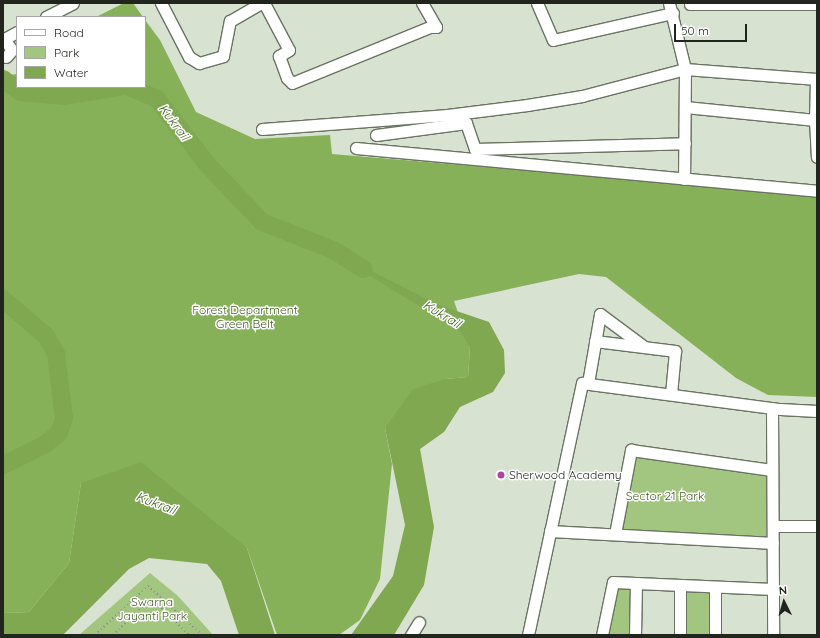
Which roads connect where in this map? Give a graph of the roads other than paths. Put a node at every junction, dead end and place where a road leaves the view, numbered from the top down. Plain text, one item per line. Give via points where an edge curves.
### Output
1 (72, 3) edge
2 (161, 3) edge
3 (261, 3) edge
4 (264, 3) edge
5 (422, 3) edge
6 (537, 3) edge
7 (690, 4) dead end
8 (766, 4) edge
9 (817, 4) edge
10 (672, 8) edge
11 (48, 16) edge
12 (16, 33) edge
13 (6, 57) dead end
14 (685, 69) junction
15 (816, 79) edge
16 (685, 107) junction
17 (815, 120) junction
18 (262, 129) dead end
19 (376, 135) dead end
20 (685, 143) junction
21 (356, 148) dead end
22 (817, 157) edge
23 (684, 179) junction
24 (817, 191) edge
25 (596, 341) junction
26 (643, 346) junction
27 (588, 383) junction
28 (671, 394) junction
29 (772, 408) junction
30 (817, 411) edge
31 (772, 470) junction
32 (773, 526) junction
33 (817, 526) edge
34 (550, 531) junction
35 (615, 534) junction
36 (773, 543) junction
37 (636, 583) junction
38 (680, 585) junction
39 (715, 587) junction
40 (773, 589) junction
41 (419, 622) dead end
42 (410, 635) edge
43 (528, 635) edge
44 (602, 635) edge
45 (635, 635) edge
46 (680, 635) edge
47 (715, 635) edge
48 (774, 635) edge

1 - 11 street
2 - 3 street via 190,57 199,63 223,56 230,21
4 - 5 street via 288,50 279,56 287,78 292,83 430,27 436,27
6 - 10 street via 553,40
7 - 8 street
8 - 9 street
10 - 14 street
12 - 13 street via 4,39 12,50
14 - 15 street
14 - 16 street
14 - 18 street via 582,96 527,105 447,115
15 - 17 street
16 - 17 street
16 - 20 street
17 - 22 street
19 - 20 street via 466,123 475,149
20 - 23 street
21 - 23 street
23 - 24 street
25 - 26 street
25 - 26 street via 600,314
25 - 27 street
26 - 28 street via 675,351
27 - 28 street
27 - 34 street via 582,382
28 - 29 street
29 - 30 street
29 - 31 street
31 - 32 street
31 - 35 street via 631,450
32 - 33 street
32 - 36 street
34 - 35 street
34 - 43 street
35 - 36 street
36 - 40 street
37 - 38 street
37 - 44 street via 613,582
37 - 45 street
38 - 39 street
38 - 46 street
39 - 40 street
39 - 47 street
40 - 48 street
41 - 42 street

